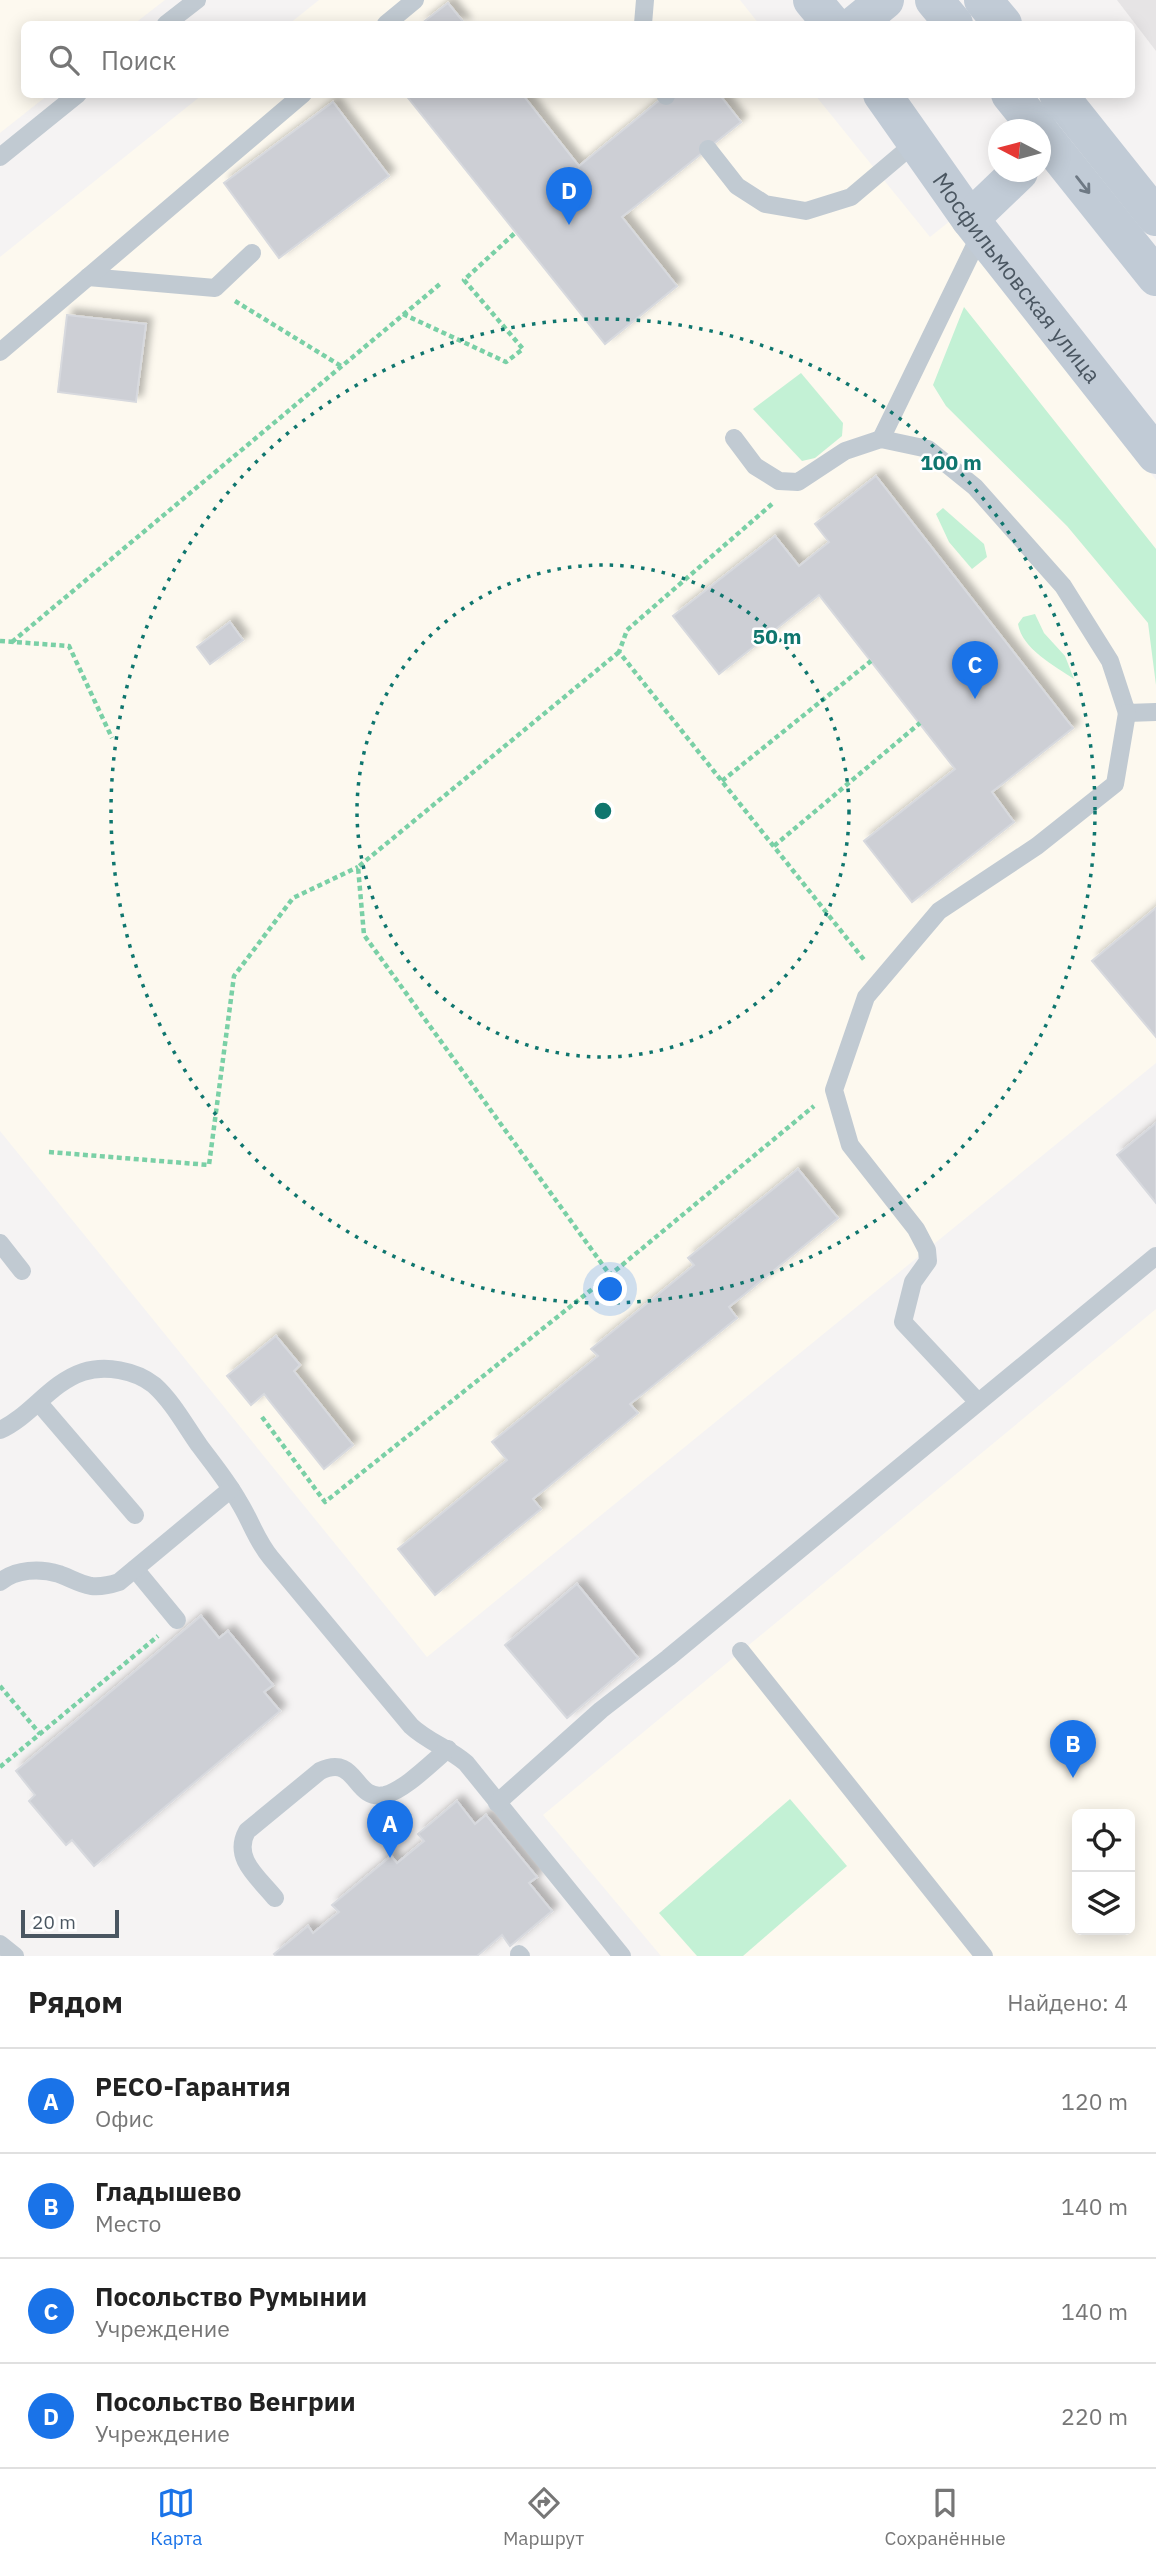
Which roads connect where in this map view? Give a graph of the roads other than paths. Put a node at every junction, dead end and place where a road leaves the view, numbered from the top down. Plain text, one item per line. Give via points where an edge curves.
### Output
1 (197, 0) edge
2 (415, 0) edge
3 (645, 0) edge
4 (812, 0) edge
5 (885, 0) edge
6 (934, 0) edge
7 (983, 0) edge
8 (170, 21) edge
9 (390, 21) edge
10 (643, 21) edge
11 (830, 21) edge
12 (860, 21) edge
13 (952, 21) edge
14 (1000, 21) edge
15 (73, 98) edge
16 (298, 98) edge
17 (885, 98) edge
18 (1013, 98) edge
19 (1061, 98) edge
20 (1028, 119) edge
21 (916, 142) junction
22 (708, 149) dead end
23 (1051, 149) edge
24 (0, 157) edge
25 (1011, 182) edge
26 (1156, 217) edge
27 (976, 226) junction
28 (252, 253) dead end
29 (88, 277) junction
30 (1156, 277) edge
31 (0, 352) edge
32 (734, 438) dead end
33 (880, 439) junction
34 (1156, 455) edge
35 (1156, 712) edge
36 (1127, 713) junction
37 (0, 1243) edge
38 (1156, 1256) edge
39 (22, 1271) dead end
40 (978, 1402) junction
41 (39, 1403) junction
42 (0, 1430) edge
43 (230, 1489) junction
44 (135, 1515) dead end
45 (135, 1569) junction
46 (0, 1583) edge
47 (177, 1620) road end
48 (741, 1651) dead end
49 (448, 1749) junction
50 (497, 1802) junction
51 (275, 1898) dead end
52 (0, 1944) edge
53 (15, 1956) edge
54 (622, 1956) edge
55 (984, 1956) edge

1 - 8 lane
2 - 9 lane
3 - 10 lane
4 - 11 street
5 - 12 street
6 - 13 street
7 - 14 street
15 - 24 lane
16 - 29 lane
17 - 21 street, Мосфильмовская улица
18 - 20 street
19 - 26 street
21 - 22 lane via 851,197 806,211 765,204 737,186
21 - 27 street, Мосфильмовская улица
23 -> 30 street
25 - 27 street
27 - 33 lane
27 - 34 street, Мосфильмовская улица
28 - 29 lane via 215,288
29 - 31 lane
32 - 33 lane via 755,466 779,481 798,482 845,452
33 - 36 lane via 928,449 975,487 1063,586 1110,661
35 - 36 lane
36 - 40 lane via 1115,784 1037,846 939,911 866,997 834,1090 850,1145 916,1229 927,1250 928,1261 912,1282 903,1322
37 - 39 lane
38 - 40 lane
40 - 50 lane via 601,1710
41 - 42 lane
41 - 43 lane via 69,1377 86,1371 109,1368 129,1372 153,1385
41 - 44 lane
43 - 45 lane
43 - 49 lane via 259,1544 411,1726
45 - 46 lane via 119,1582 99,1586 38,1570
45 - 47 lane
48 - 55 lane
49 - 50 lane via 466,1763
49 - 51 lane via 396,1791 382,1796 366,1792 349,1771 331,1766 247,1831 241,1842 245,1861
50 - 54 lane
52 - 53 lane

